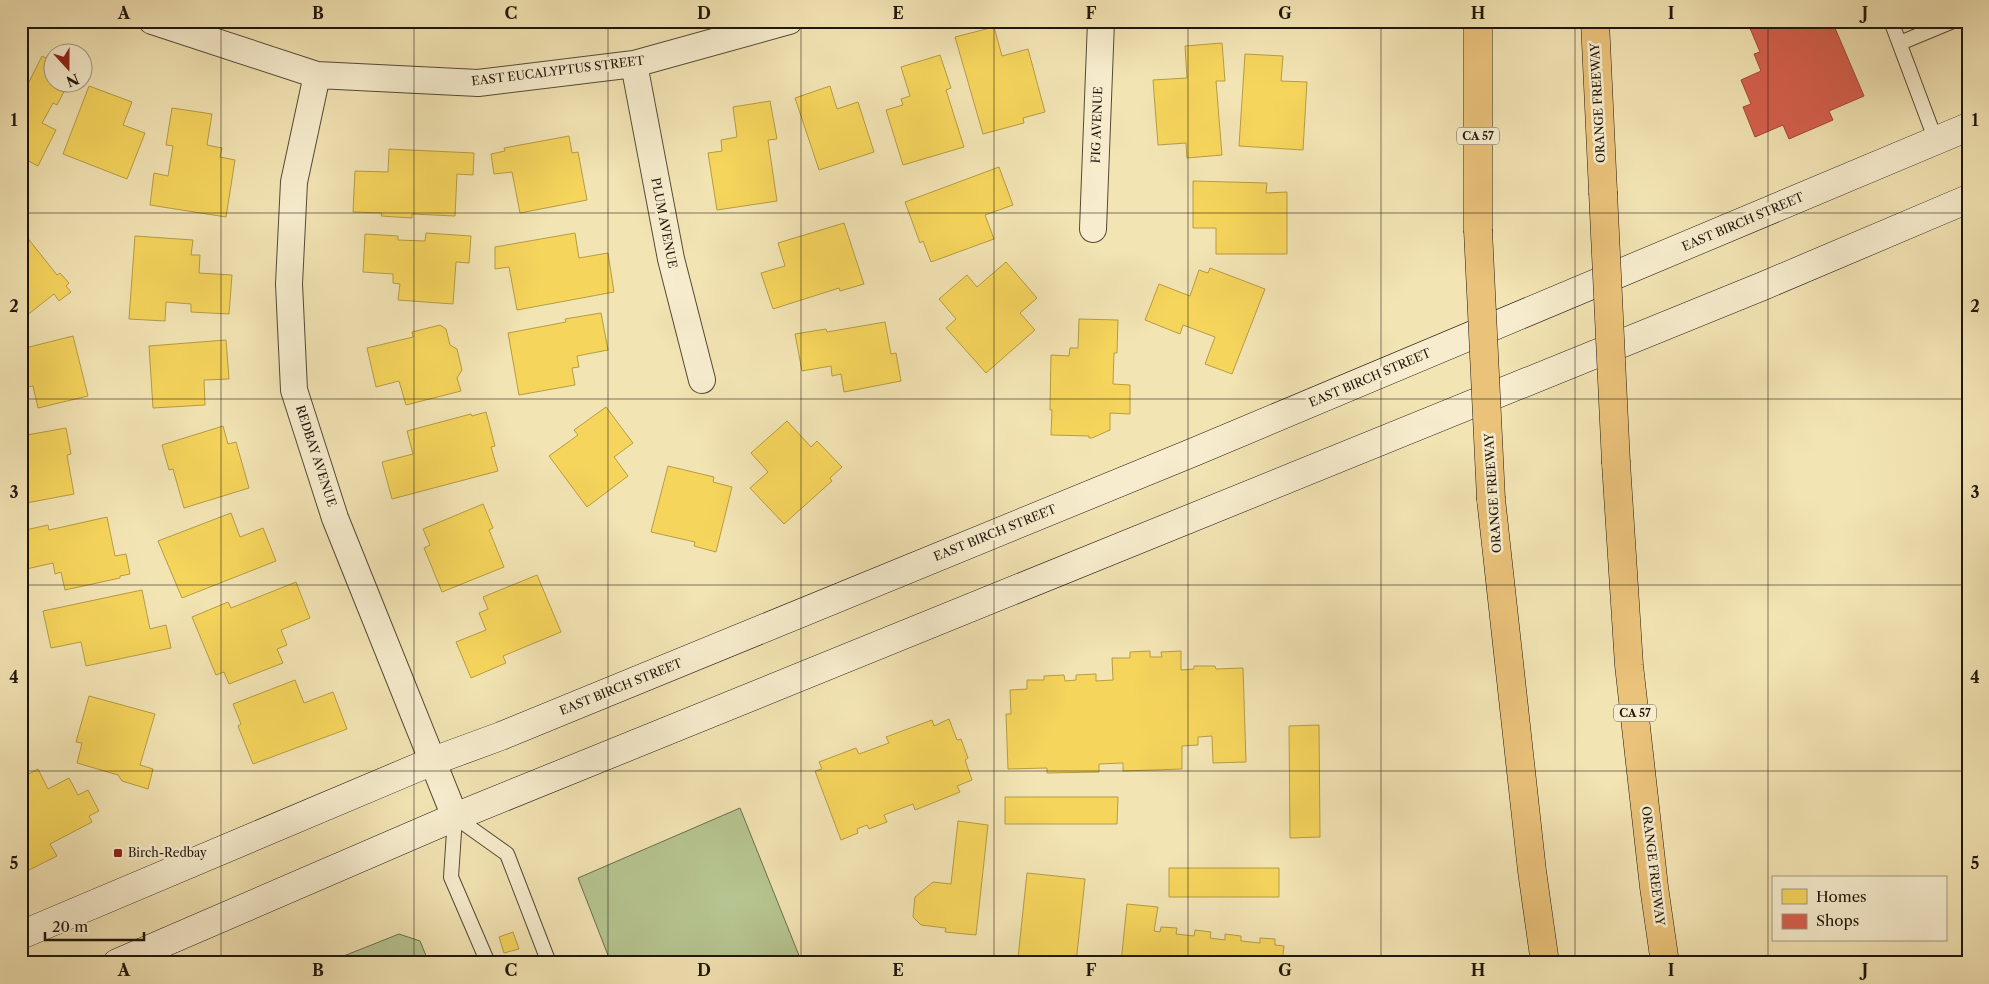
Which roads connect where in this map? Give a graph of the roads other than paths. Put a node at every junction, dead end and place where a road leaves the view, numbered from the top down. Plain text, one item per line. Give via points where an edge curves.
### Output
1 (152, 21) edge
2 (788, 21) edge
3 (1101, 21) edge
4 (1478, 21) edge
5 (1595, 21) edge
6 (1891, 21) edge
7 (1953, 21) edge
8 (1900, 43) junction
9 (634, 64) junction
10 (317, 75) junction
11 (1968, 127) edge
12 (1936, 141) junction
13 (1968, 199) edge
14 (1093, 229) dead end
15 (702, 380) dead end
16 (433, 761) junction
17 (455, 817) junction
18 (21, 934) edge
19 (117, 963) edge
20 (488, 963) edge
21 (550, 963) edge
22 (1545, 963) edge
23 (1666, 963) edge

1 - 10 street, EAST EUCALYPTUS STREET
2 - 9 street, EAST EUCALYPTUS STREET
3 - 14 street, FIG AVENUE
4 - 22 highway, ORANGE FREEWAY / CA 57, bridge via 1478,230 1491,499
5 - 23 highway, ORANGE FREEWAY / CA 57, bridge via 1616,463 1630,664 1654,887
6 - 8 lane
7 - 8 lane
8 - 12 lane
9 - 10 street, EAST EUCALYPTUS STREET via 478,83
9 - 15 street, PLUM AVENUE via 671,259
10 - 16 street, REDBAY AVENUE via 294,182 290,284 294,390 336,518
11 - 12 street, EAST BIRCH STREET
12 - 16 street, EAST BIRCH STREET via 1194,452
13 - 17 street
16 - 17 street, REDBAY AVENUE
16 - 18 street, EAST BIRCH STREET
17 - 19 street
17 - 20 lane via 451,877
17 - 21 lane via 507,854

